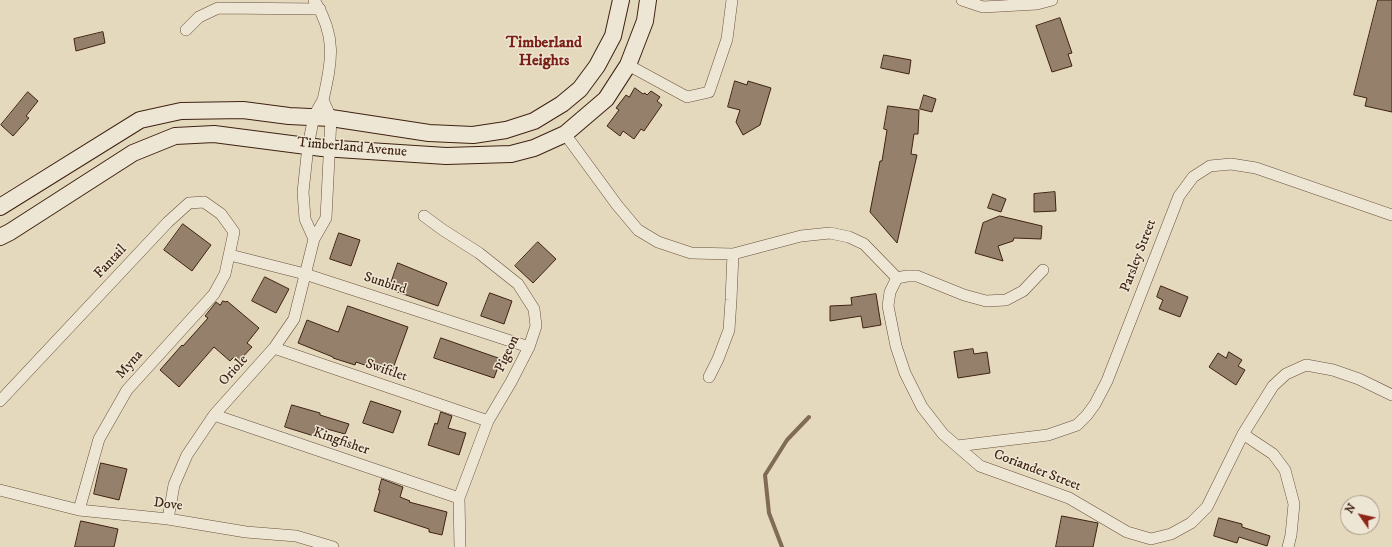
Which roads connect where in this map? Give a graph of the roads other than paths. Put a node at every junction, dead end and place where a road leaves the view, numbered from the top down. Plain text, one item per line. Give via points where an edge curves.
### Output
1 (621, 0) edge
2 (648, 0) edge
3 (732, 0) edge
4 (962, 0) edge
5 (1052, 0) edge
6 (317, 4) edge
7 (186, 30) dead end
8 (628, 65) junction
9 (323, 100) junction
10 (314, 116) junction
11 (331, 118) junction
12 (565, 134) junction
13 (308, 146) junction
14 (328, 148) junction
15 (0, 207) edge
16 (1392, 215) edge
17 (424, 216) dead end
18 (0, 237) edge
19 (314, 240) junction
20 (732, 254) junction
21 (230, 255) junction
22 (1044, 270) dead end
23 (306, 274) junction
24 (897, 278) junction
25 (529, 347) junction
26 (274, 348) junction
27 (709, 377) dead end
28 (1392, 394) edge
29 (0, 401) edge
30 (214, 415) junction
31 (488, 421) junction
32 (1243, 434) junction
33 (957, 446) junction
34 (0, 490) edge
35 (460, 498) junction
36 (79, 510) junction
37 (168, 519) junction
38 (333, 547) edge
39 (460, 547) edge
40 (1288, 547) edge

1 - 11 street, Timberland Avenue via 613,36 597,66 580,89 562,104 534,121 506,130 473,135 429,133
2 - 8 street, Timberland Avenue via 645,21
3 - 8 street via 727,39 709,92 687,97
4 - 5 street via 983,7 1037,4
6 - 7 street via 218,8 199,17
6 - 9 street via 331,44 330,69
8 - 12 street, Timberland Avenue via 606,99
9 - 10 street
9 - 11 street
10 - 11 street, Timberland Avenue
10 - 13 street
10 - 15 street, Timberland Avenue via 289,116 243,110 181,111 140,120
11 - 14 street, Oriole
12 - 14 street, Timberland Avenue via 534,148 505,155 446,156
12 - 20 street via 638,230 658,242 691,253
13 - 14 street, Timberland Avenue
13 - 18 street, Timberland Avenue via 214,134 175,136 133,153
13 - 19 street via 303,192 305,219
14 - 19 street, Oriole via 326,218
16 - 33 street, Parsley Street via 1256,168 1231,164 1210,166 1193,177 1179,196 1107,381 1087,416 1077,424 1048,435
17 - 25 street, Pigeon via 479,253 518,284 534,309 536,326
19 - 23 street, Oriole
20 - 24 street via 801,236 830,233 864,244
20 - 27 street via 729,330
21 - 23 street, Sunbird
21 - 29 street, Fantail via 234,232 221,214 204,202 189,203 168,222
21 - 36 street, Myna via 225,274 214,294 127,390 99,439
22 - 24 street via 1022,291 1006,300 986,300 964,295 917,276
23 - 25 street, Sunbird
23 - 26 street, Oriole via 294,319
24 - 33 street, Coriander Street via 890,292 888,306 896,346 905,373 922,407 943,434
25 - 31 street, Pigeon
26 - 30 street, Oriole
26 - 31 street, Swiftlet
28 - 32 street, Coriander Street via 1333,370 1306,365 1286,374 1273,386
30 - 35 street, Kingfisher
30 - 37 street, Oriole via 187,455 174,485
31 - 35 street, Pigeon
32 - 33 street, Coriander Street via 1207,506 1191,523 1170,534 1151,538 1127,532 1069,498 980,466
32 - 40 street via 1273,454 1285,470 1294,504
34 - 36 street, Dove
35 - 39 street, Pigeon
36 - 37 street, Dove
37 - 38 street, Dove via 246,532 296,536

